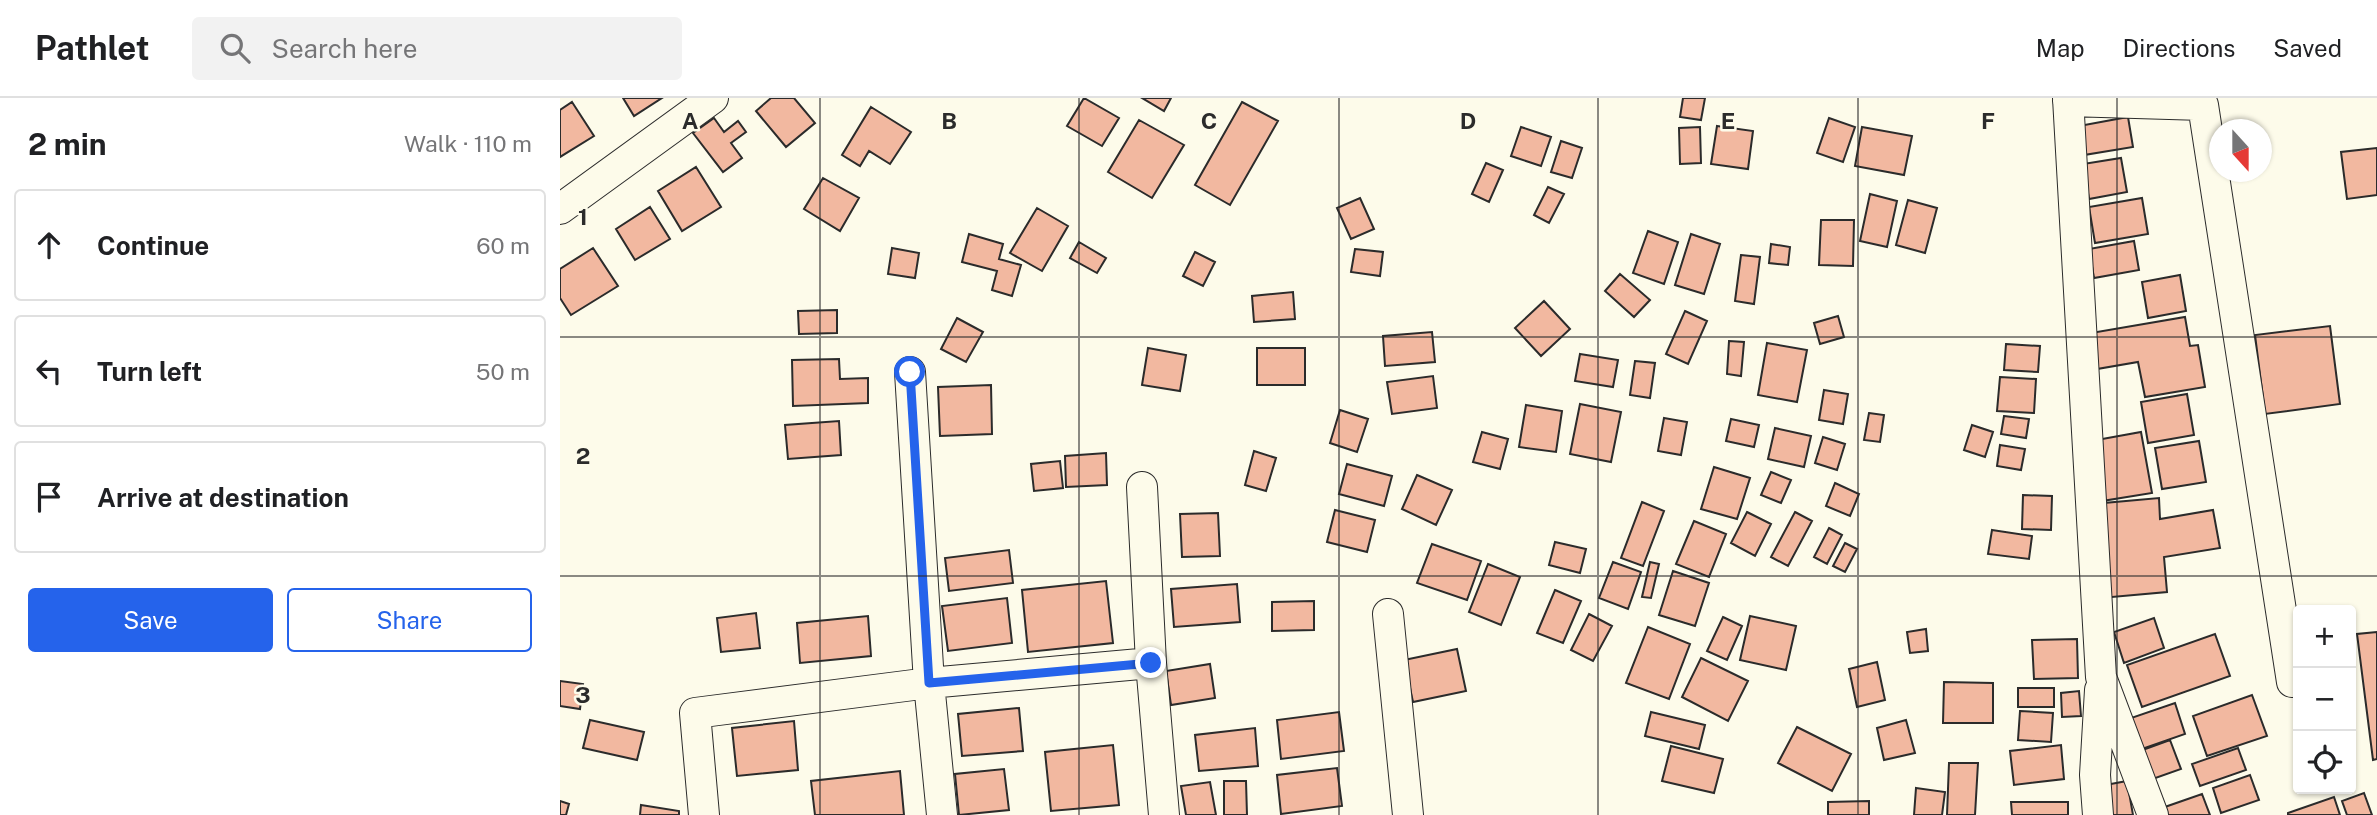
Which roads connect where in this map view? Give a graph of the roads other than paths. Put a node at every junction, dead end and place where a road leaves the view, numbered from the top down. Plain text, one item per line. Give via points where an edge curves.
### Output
1 (713, 98) edge
2 (2068, 99) edge
3 (560, 209) edge
4 (910, 372) dead end
5 (1142, 487) dead end
6 (1388, 614) dead end
7 (1151, 663) junction
8 (2101, 677) junction
9 (2292, 682) dead end
10 (929, 683) junction
11 (704, 815) edge
12 (942, 815) edge
13 (1164, 815) edge
14 (1408, 815) edge
15 (2098, 815) edge
16 (2153, 815) edge

1 - 3 street
2 - 8 street
2 - 9 street via 2203,105
4 - 10 street
5 - 7 street
6 - 14 street
7 - 10 street
7 - 13 street
8 - 15 street via 2095,775
8 - 16 street
10 - 11 street via 695,713
10 - 12 street

